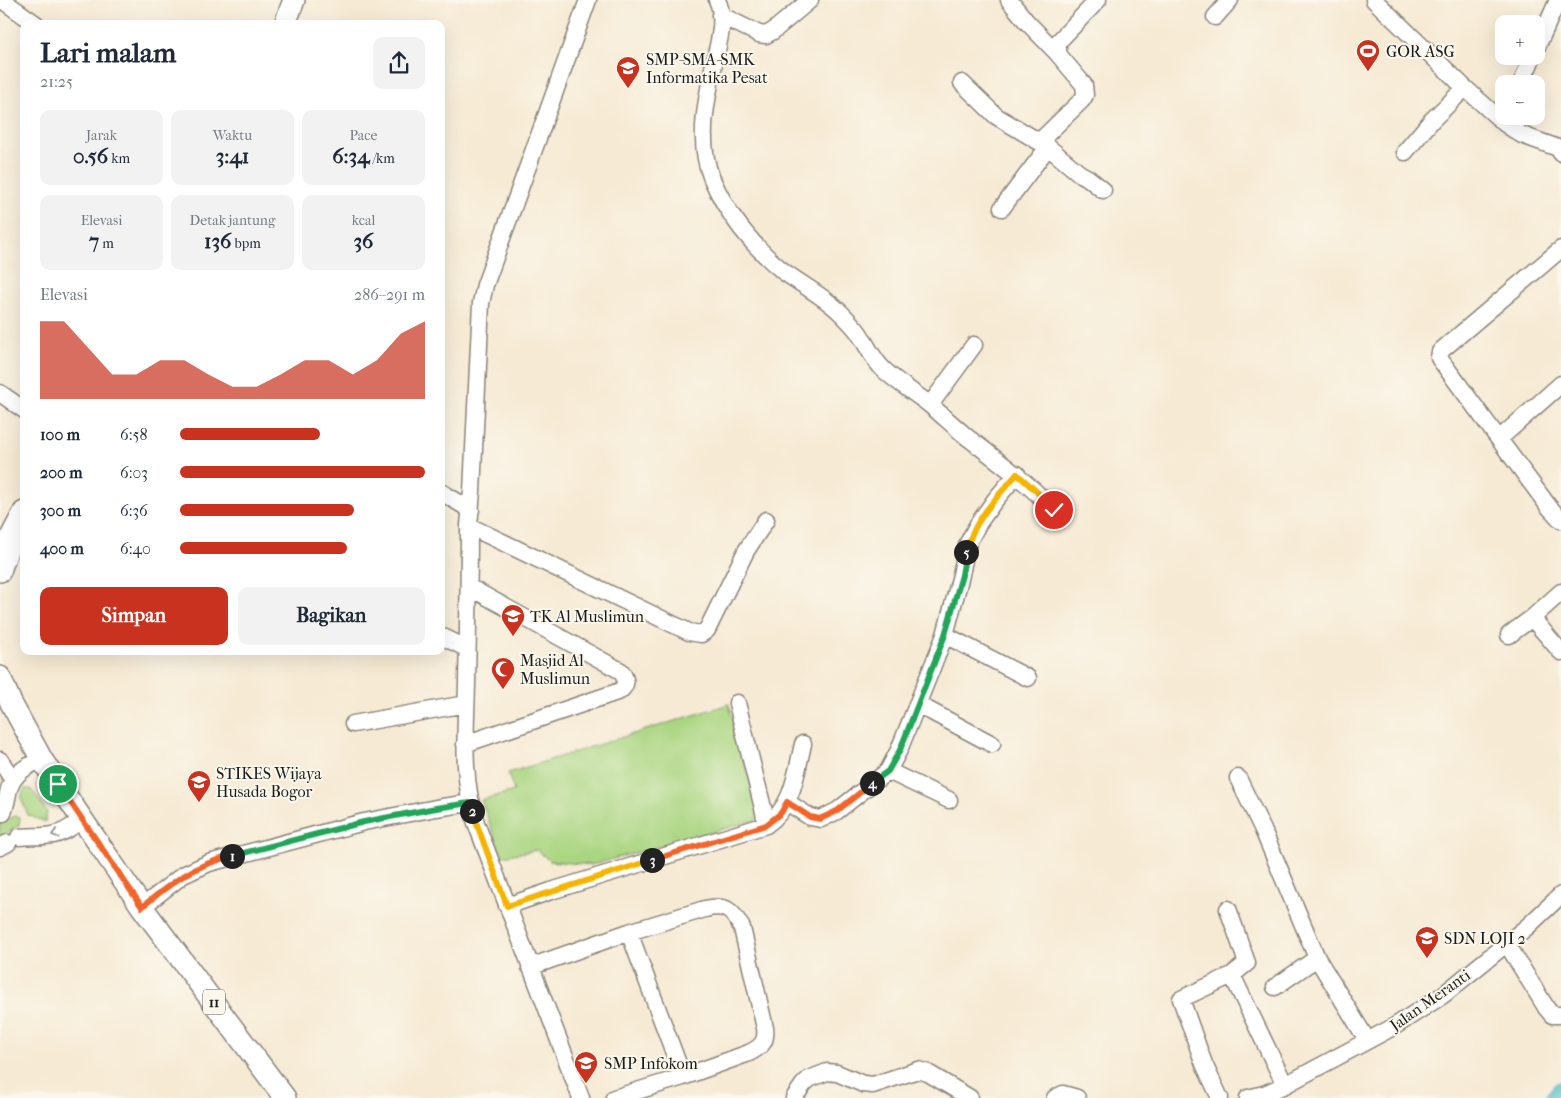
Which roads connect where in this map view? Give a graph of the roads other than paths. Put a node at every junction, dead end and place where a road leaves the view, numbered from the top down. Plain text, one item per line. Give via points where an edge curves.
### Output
1 (2, 0) edge
2 (294, 0) edge
3 (588, 0) edge
4 (810, 0) edge
5 (1009, 0) edge
6 (1098, 0) edge
7 (1230, 0) edge
8 (1374, 0) edge
9 (1558, 0) edge
10 (718, 8) edge
11 (1216, 17) dead end
12 (30, 20) edge
13 (287, 20) edge
14 (1545, 29) edge
15 (1058, 54) junction
16 (962, 83) dead end
17 (1465, 88) junction
18 (1495, 111) edge
19 (1511, 125) edge
20 (1044, 144) junction
21 (1560, 149) edge
22 (1405, 152) dead end
23 (1103, 190) dead end
24 (1002, 208) dead end
25 (1561, 249) edge
26 (974, 345) dead end
27 (1561, 384) edge
28 (0, 393) edge
29 (930, 405) junction
30 (20, 407) edge
31 (1499, 440) junction
32 (1017, 474) junction
33 (445, 496) edge
34 (1555, 502) edge
35 (1054, 510) dead end
36 (470, 518) junction
37 (20, 520) edge
38 (766, 520) dead end
39 (1561, 520) edge
40 (0, 571) edge
41 (468, 587) junction
42 (1561, 592) edge
43 (1532, 618) junction
44 (945, 635) junction
45 (1509, 635) dead end
46 (445, 638) edge
47 (466, 648) junction
48 (1561, 652) edge
49 (1028, 678) dead end
50 (2, 686) edge
51 (737, 703) dead end
52 (466, 704) junction
53 (917, 704) junction
54 (353, 724) dead end
55 (465, 744) junction
56 (803, 744) dead end
57 (992, 744) dead end
58 (0, 760) edge
59 (42, 760) junction
60 (888, 771) junction
61 (1238, 778) dead end
62 (13, 780) junction
63 (949, 800) dead end
64 (787, 802) junction
65 (470, 803) junction
66 (4, 814) dead end
67 (82, 819) junction
68 (766, 825) junction
69 (9, 842) edge
70 (1561, 894) edge
71 (507, 906) junction
72 (142, 907) junction
73 (1228, 910) dead end
74 (629, 932) junction
75 (1507, 944) junction
76 (1317, 958) junction
77 (530, 967) junction
78 (1232, 975) junction
79 (1275, 987) dead end
80 (1561, 1015) edge
81 (1367, 1040) junction
82 (683, 1077) junction
83 (1285, 1085) junction
84 (285, 1098) edge
85 (581, 1098) edge
86 (614, 1098) edge
87 (794, 1098) edge
88 (970, 1098) edge
89 (1055, 1098) edge
90 (1077, 1098) edge
91 (1220, 1098) edge
92 (1248, 1098) edge

1 - 12 street
2 - 13 main road
3 - 36 street via 481,303
4 - 10 street via 766,35 759,34
5 - 15 street
6 - 15 street via 1058,42
7 - 11 street
8 - 17 street
9 - 14 street
10 - 29 street via 721,33 703,126 708,168 718,193 756,247 841,312 884,370
15 - 20 street via 1084,85 1085,95
16 - 20 street via 996,116
17 - 18 street
17 - 22 street
19 - 21 street via 1522,135
20 - 23 street
20 - 24 street
25 - 31 street via 1440,352 1439,358
26 - 29 street
27 - 31 street
28 - 30 street
29 - 32 street
31 - 34 street
32 - 35 street
32 - 44 street via 994,500 967,545
33 - 36 street
34 - 39 street
36 - 38 street via 689,632 701,634 707,630 746,551
36 - 41 street
37 - 40 main road
41 - 47 street
41 - 55 street via 621,671 626,683 620,691
42 - 43 street
43 - 45 street
43 - 48 street
44 - 49 street
44 - 53 street
46 - 47 street
47 - 52 street
50 - 59 main road, 11
51 - 68 street
52 - 54 street
52 - 55 street
53 - 57 street
53 - 60 street via 900,750
55 - 65 street
56 - 64 street
58 - 62 street
59 - 62 street via 30,764
59 - 67 main road, 11
60 - 63 street
60 - 64 street via 837,811 820,819 810,817
61 - 76 street
62 - 66 street
64 - 68 street via 781,813
65 - 71 street
65 - 72 street via 364,822 209,863 183,875
67 -> 69 street via 60,834
67 - 72 main road, 11
68 - 71 street
70 - 75 street, Jalan Meranti
71 - 77 street
72 - 84 main road, 11
73 - 78 street via 1247,963
74 - 77 street
74 - 82 street
74 - 82 street via 716,906 730,912 742,928 765,1028 764,1044 750,1054
75 - 80 street via 1547,1009 1552,1015
75 - 81 street, Jalan Meranti via 1443,995
76 - 79 street
76 - 81 street
77 - 85 street
78 - 83 street
78 - 91 street via 1181,999
81 - 83 street, Jalan Meranti
82 - 86 street
83 - 92 street, Jalan Meranti
87 - 88 street via 810,1079 827,1072 873,1085 918,1070
89 - 90 street via 1063,1094

